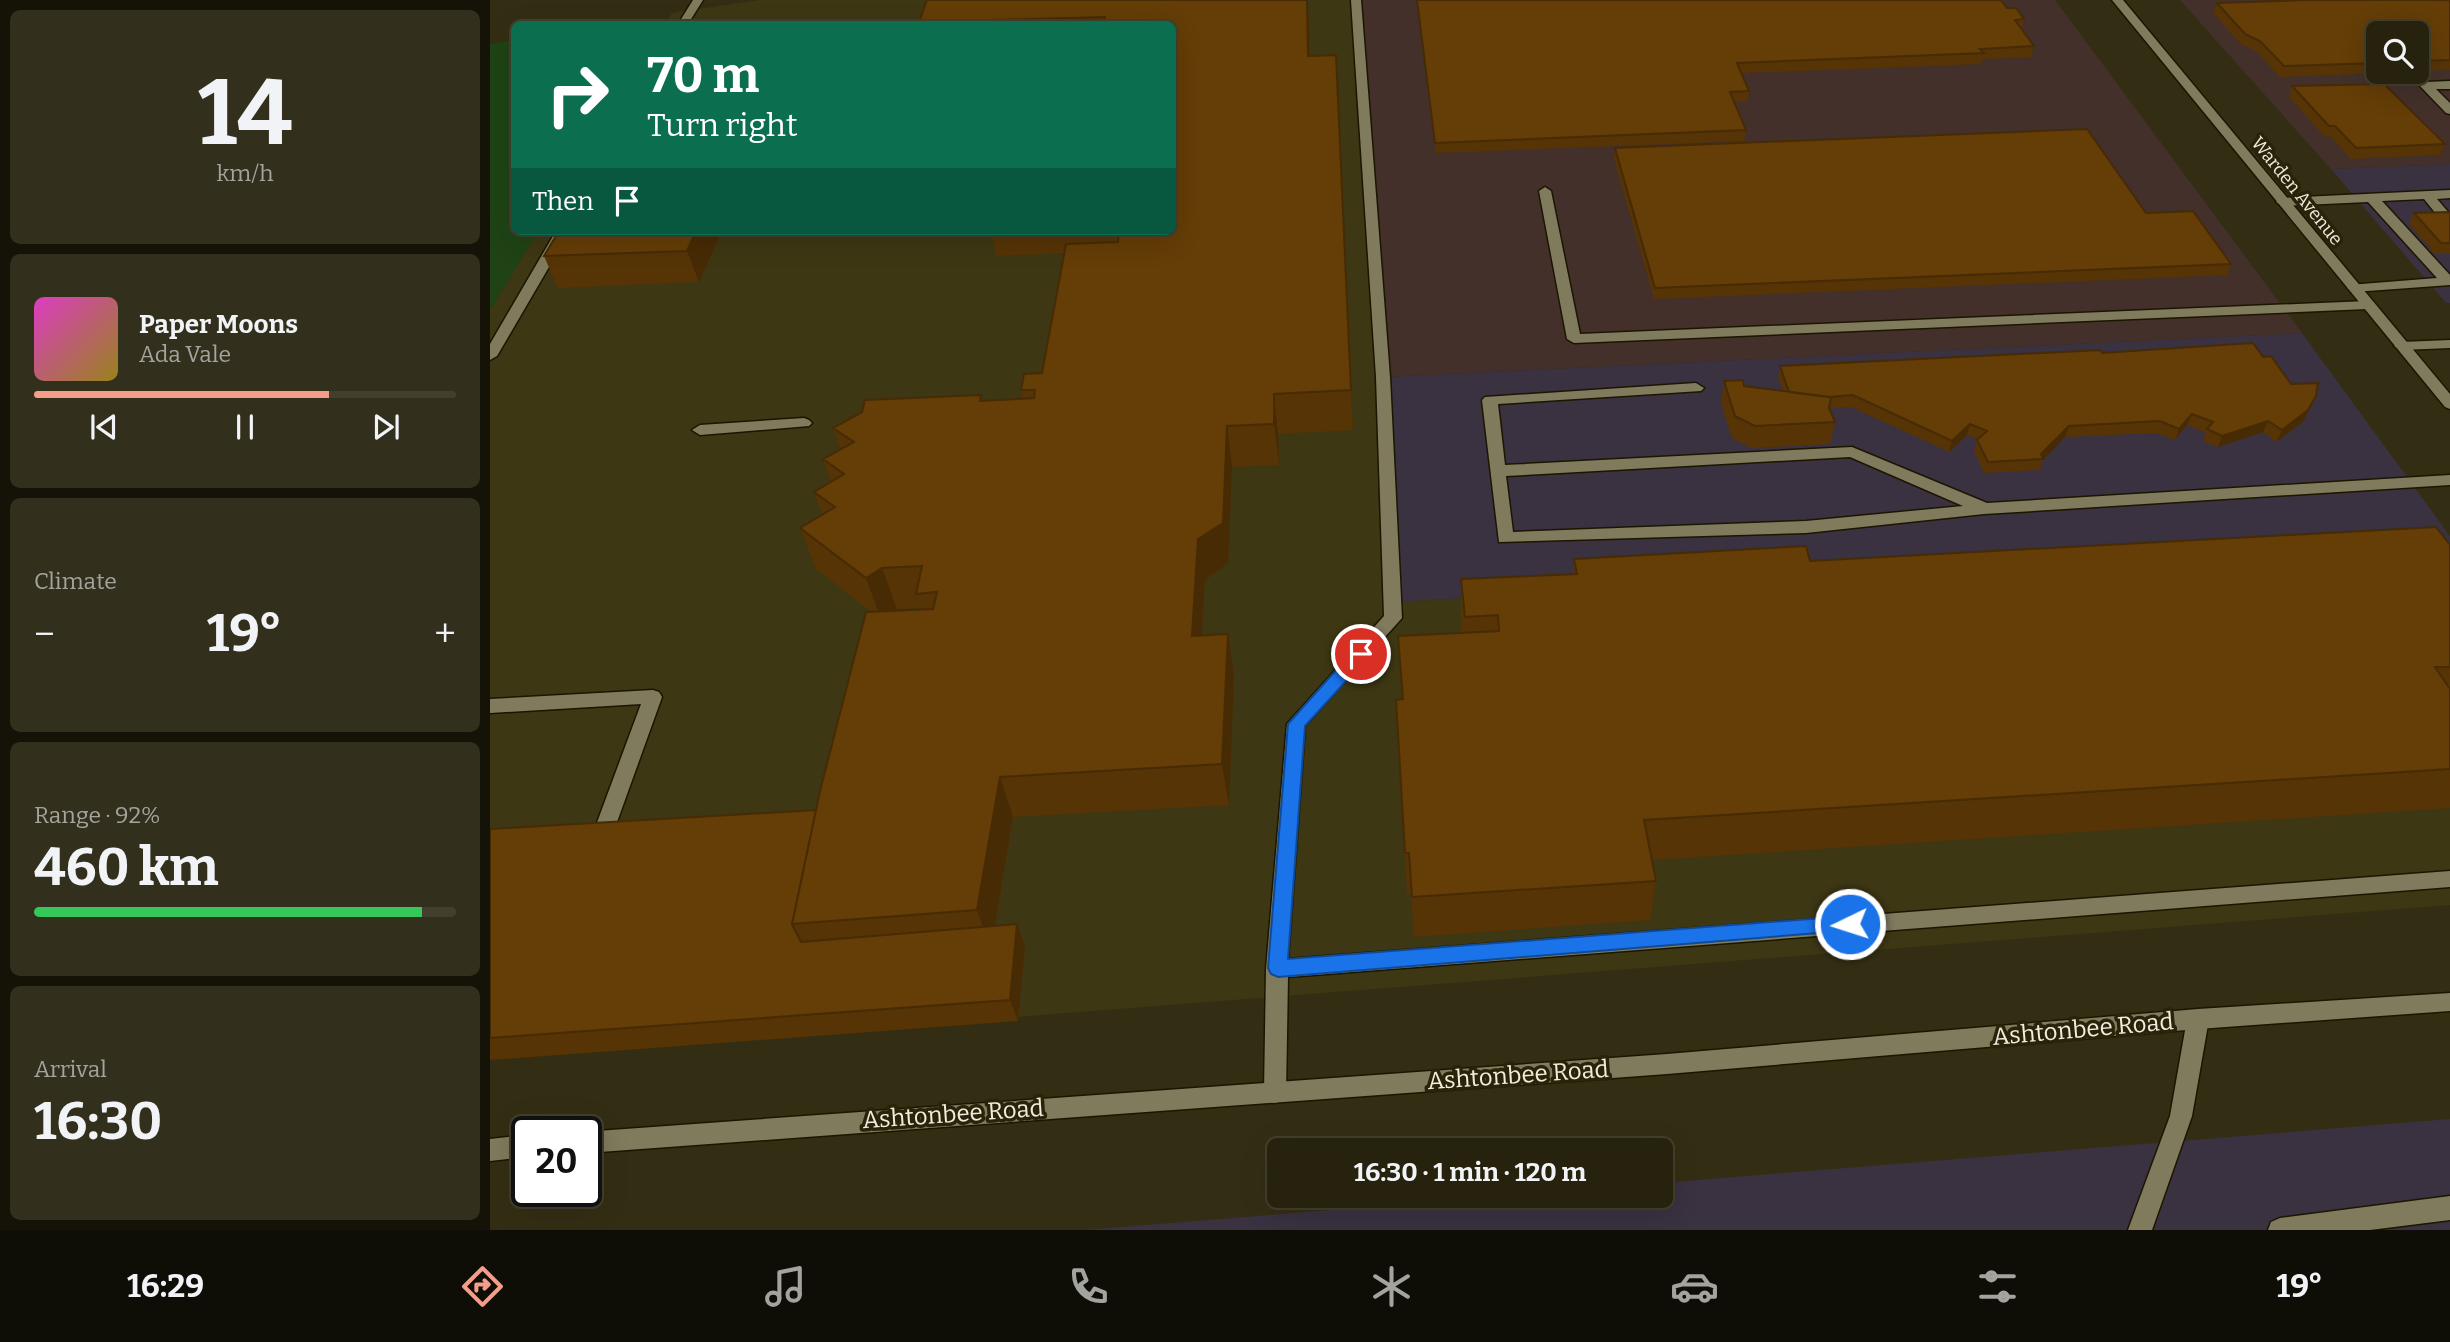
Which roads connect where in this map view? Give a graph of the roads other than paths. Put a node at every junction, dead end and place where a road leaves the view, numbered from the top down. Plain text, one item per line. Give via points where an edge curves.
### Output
1 (698, 0) edge
2 (1356, 0) edge
3 (2117, 0) edge
4 (685, 21) edge
5 (2450, 85) edge
6 (2450, 110) edge
7 (1545, 191) dead end
8 (2450, 194) edge
9 (2427, 195) junction
10 (2372, 198) junction
11 (2283, 202) junction
12 (2450, 222) edge
13 (561, 235) edge
14 (2449, 281) edge
15 (2354, 288) junction
16 (2367, 304) junction
17 (2450, 344) edge
18 (2401, 346) junction
19 (490, 356) edge
20 (1696, 388) dead end
21 (2450, 404) edge
22 (804, 423) dead end
23 (700, 430) dead end
24 (1498, 471) junction
25 (2450, 480) edge
26 (1984, 509) junction
27 (490, 706) edge
28 (602, 836) edge
29 (2450, 879) edge
30 (1278, 968) junction
31 (2450, 1002) edge
32 (2199, 1019) junction
33 (1276, 1093) junction
34 (602, 1141) edge
35 (511, 1148) edge
36 (490, 1150) edge
37 (2450, 1208) edge
38 (2140, 1230) edge
39 (2280, 1230) edge

1 - 4 street
2 - 30 street via 1383,376 1393,618 1296,724
3 - 11 street, Warden Avenue
5 - 6 street via 2426,86
7 - 16 street via 1574,339
8 - 9 street
9 - 10 street
9 - 12 street
10 - 11 street
10 - 14 street
11 - 15 street, Warden Avenue
13 - 19 street
14 - 15 street
15 - 16 street, Warden Avenue
16 - 18 street, Warden Avenue
17 - 18 street
18 - 21 street, Warden Avenue
20 - 24 street via 1490,400
22 - 23 street
24 - 26 street via 1852,452
24 - 26 street via 1505,538 1806,527
25 - 26 street
27 - 28 street via 653,697
29 - 30 street
30 - 33 street
31 - 32 street, Ashtonbee Road
32 - 33 street, Ashtonbee Road
32 - 38 street via 2182,1116
33 - 34 street, Ashtonbee Road
35 - 36 street
37 - 39 street

